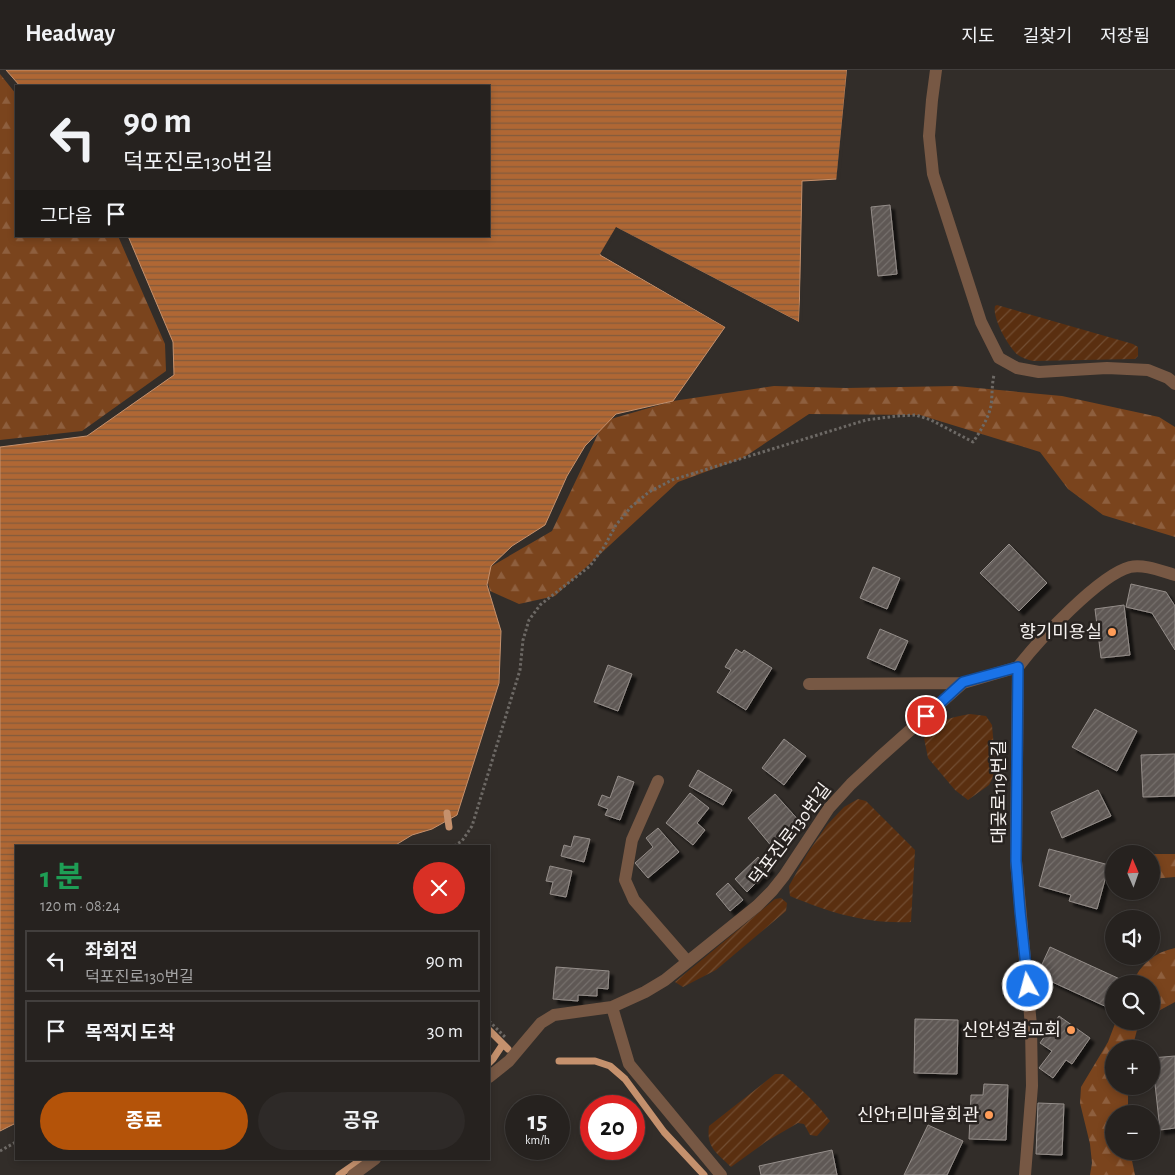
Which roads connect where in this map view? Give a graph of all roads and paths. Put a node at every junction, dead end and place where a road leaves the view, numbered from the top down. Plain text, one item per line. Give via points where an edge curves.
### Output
1 (936, 70) edge
2 (999, 358) junction
3 (1175, 384) edge
4 (1175, 575) edge
5 (1018, 667) junction
6 (963, 682) junction
7 (810, 684) dead end
8 (658, 781) dead end
9 (462, 841) junction
10 (456, 845) edge
11 (460, 845) edge
12 (687, 961) junction
13 (612, 1007) junction
14 (490, 1022) edge
15 (518, 1050) junction
16 (490, 1076) edge
17 (15, 1143) edge
18 (0, 1151) edge
19 (375, 1160) edge
20 (353, 1175) edge
21 (721, 1175) edge
22 (1025, 1175) edge

1 - 2 lane via 929,136 933,174 980,322
2 - 3 lane via 1017,368 1039,372 1107,368 1148,370
2 - 9 path via 991,386 990,409 973,442 916,415 866,420 672,480 649,492 631,507 590,566 540,605 529,620 522,640 520,670 472,826
4 - 5 lane via 1141,566 1129,567 1112,576 1084,598
5 - 6 lane, 덕포진로130번길
5 - 22 lane, 대곶로119번길 via 1016,861 1031,1026 1032,1086
6 - 7 lane
6 - 12 lane, 덕포진로130번길 via 829,808 772,891
8 - 12 lane via 632,840 625,880 634,900
9 - 10 path
9 - 11 path
12 - 13 lane, 덕포진로130번길 via 665,980
13 - 15 lane, 덕포진로130번길 via 554,1015 541,1023
13 - 21 lane via 629,1064
14 - 15 path
15 - 16 lane, 덕포진로130번길
17 - 18 path
19 - 20 lane

